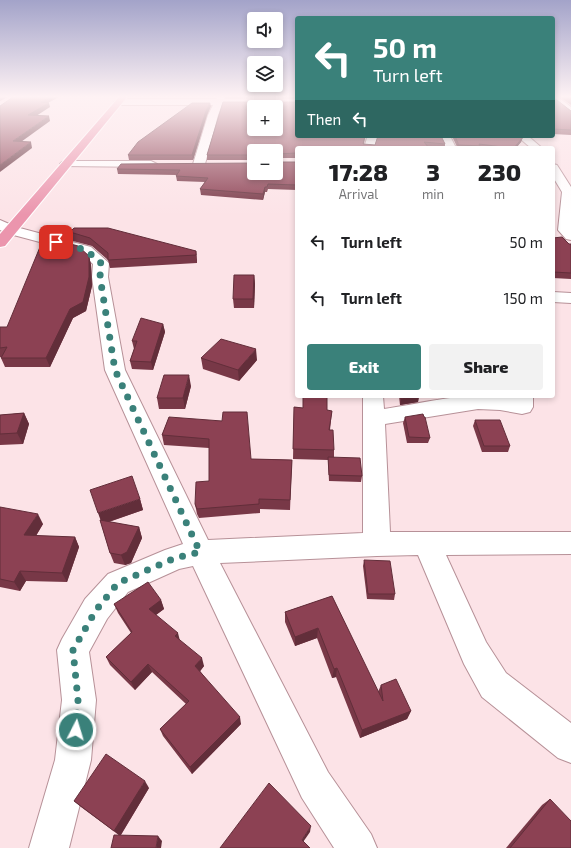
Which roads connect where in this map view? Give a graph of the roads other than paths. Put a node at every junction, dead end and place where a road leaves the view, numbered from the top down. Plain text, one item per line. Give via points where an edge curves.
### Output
1 (89, 137) edge
2 (205, 137) edge
3 (524, 138) edge
4 (534, 146) edge
5 (66, 164) junction
6 (160, 164) edge
7 (214, 164) edge
8 (555, 170) edge
9 (4, 232) edge
10 (571, 236) edge
11 (555, 298) edge
12 (571, 298) edge
13 (523, 398) edge
14 (374, 407) edge
15 (571, 543) edge
16 (377, 544) junction
17 (427, 544) junction
18 (200, 552) junction
19 (571, 744) edge
20 (49, 848) edge
21 (357, 848) edge

1 - 5 main road
2 - 7 street via 195,164
3 - 4 street
5 - 6 street
5 - 9 main road
8 - 10 street via 568,192 565,230
9 - 18 street via 86,250 101,263 100,277 115,370
11 - 12 street
13 - 14 street via 522,407 492,401
14 - 16 street
15 - 17 street
16 - 17 street
16 - 18 street
17 - 19 street via 474,653 494,685
18 - 20 street via 175,558 118,583 96,610 73,650 78,700 73,760
18 - 21 street via 315,786

